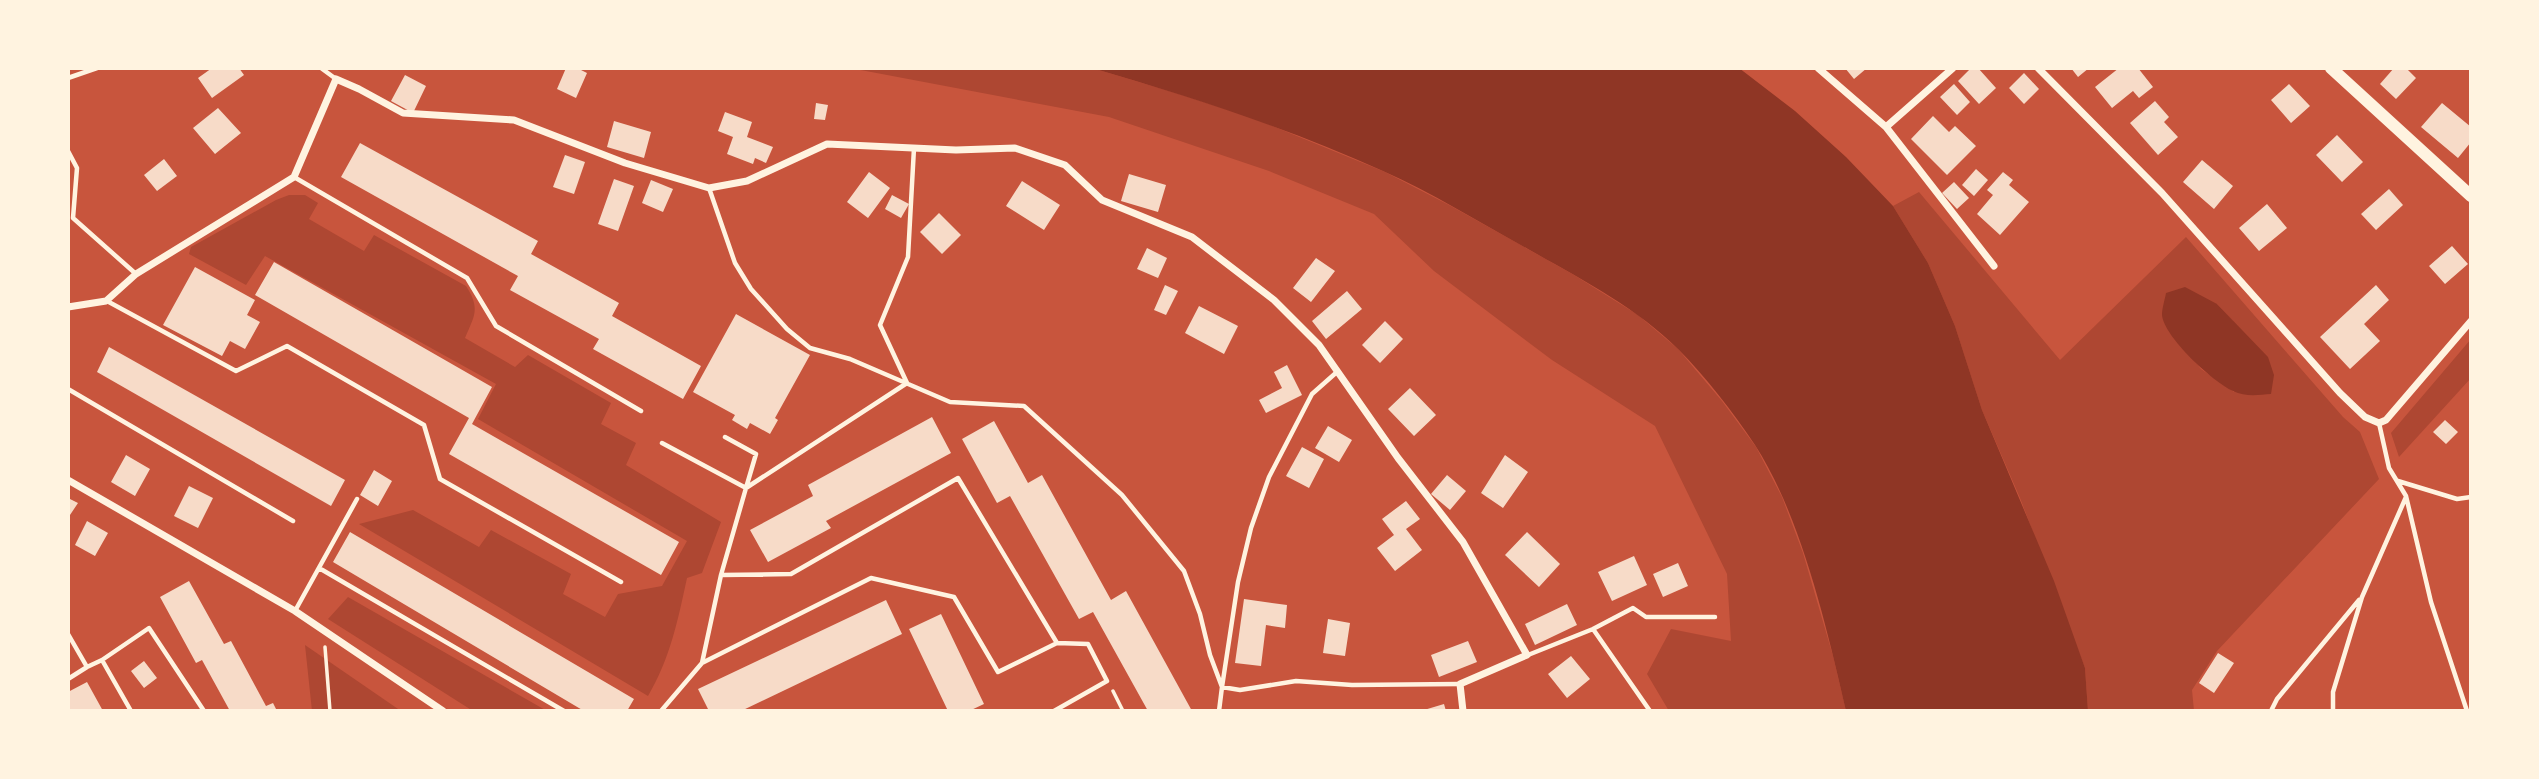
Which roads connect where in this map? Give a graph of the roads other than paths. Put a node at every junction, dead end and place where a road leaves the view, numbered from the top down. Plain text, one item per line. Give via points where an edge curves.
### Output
1 (97, 68) edge
2 (321, 68) edge
3 (1818, 68) edge
4 (1953, 68) edge
5 (2038, 68) edge
6 (2331, 68) edge
7 (68, 78) edge
8 (336, 79) junction
9 (1886, 127) junction
10 (914, 148) junction
11 (68, 151) edge
12 (294, 177) junction
13 (709, 188) junction
14 (2471, 196) edge
15 (70, 220) edge
16 (1994, 266) dead end
17 (136, 274) junction
18 (106, 301) junction
19 (68, 307) edge
20 (2471, 321) edge
21 (1338, 371) junction
22 (907, 383) junction
23 (68, 389) edge
24 (641, 411) dead end
25 (2379, 423) junction
26 (725, 437) dead end
27 (663, 443) dead end
28 (68, 480) edge
29 (2397, 481) junction
30 (746, 488) junction
31 (2406, 496) junction
32 (2471, 497) edge
33 (357, 499) dead end
34 (293, 521) dead end
35 (319, 568) junction
36 (721, 575) junction
37 (621, 582) dead end
38 (2362, 597) junction
39 (295, 611) junction
40 (1715, 617) dead end
41 (1593, 629) junction
42 (68, 634) edge
43 (1057, 643) junction
44 (1527, 655) junction
45 (102, 660) junction
46 (702, 663) junction
47 (87, 667) junction
48 (68, 679) edge
49 (1460, 684) junction
50 (1222, 687) junction
51 (131, 711) edge
52 (204, 711) edge
53 (443, 711) edge
54 (564, 711) edge
55 (661, 711) edge
56 (1054, 711) edge
57 (1219, 711) edge
58 (1463, 711) edge
59 (1650, 711) edge
60 (2271, 711) edge
61 (2333, 711) edge
62 (2467, 711) edge

1 - 7 lane
2 - 8 lane
3 - 9 street
4 - 9 street
5 - 25 street via 2162,192 2340,393 2365,417
6 - 14 main road
8 - 12 street
8 - 13 street via 403,113 514,120 625,163
9 - 16 street
10 - 13 street via 827,144 747,181
10 - 21 street via 1015,148 1065,165 1102,200 1192,237 1274,300
10 - 22 lane via 908,257 880,325
11 - 15 lane via 77,168
12 - 17 street
12 - 24 lane via 467,278 496,326
13 - 22 lane via 735,263 751,289 787,329 810,348
15 - 17 lane
17 - 18 street
18 - 19 street
18 - 37 lane via 236,370 287,346 424,425 440,479
20 - 25 street
21 - 44 street via 1463,542
21 - 50 lane via 1312,394 1269,477 1238,582
22 - 30 lane
22 - 50 lane via 950,402 1024,406 1122,495 1184,571
23 - 34 lane
25 - 29 lane via 2389,468
26 - 30 lane via 756,454
27 - 30 lane
28 - 39 street
29 - 31 lane
29 - 32 lane via 2457,499
30 - 36 lane
31 - 38 lane
31 - 62 lane via 2431,602
33 - 35 lane
35 - 39 lane
35 - 54 lane
36 - 43 lane via 791,573 958,478
36 - 46 lane
38 - 60 lane
38 - 61 lane via 2333,692
39 - 53 street
40 - 41 lane via 1646,617 1633,608
41 - 44 lane
41 - 59 lane
42 - 47 lane
43 - 46 lane via 998,672 954,597 872,579
43 - 56 lane via 1088,644 1107,681
44 - 49 street
45 - 47 lane
45 - 51 lane
45 - 52 lane via 149,628
46 - 55 lane
47 - 48 lane
49 - 50 lane via 1296,681 1240,690
49 - 58 street
50 - 57 lane

